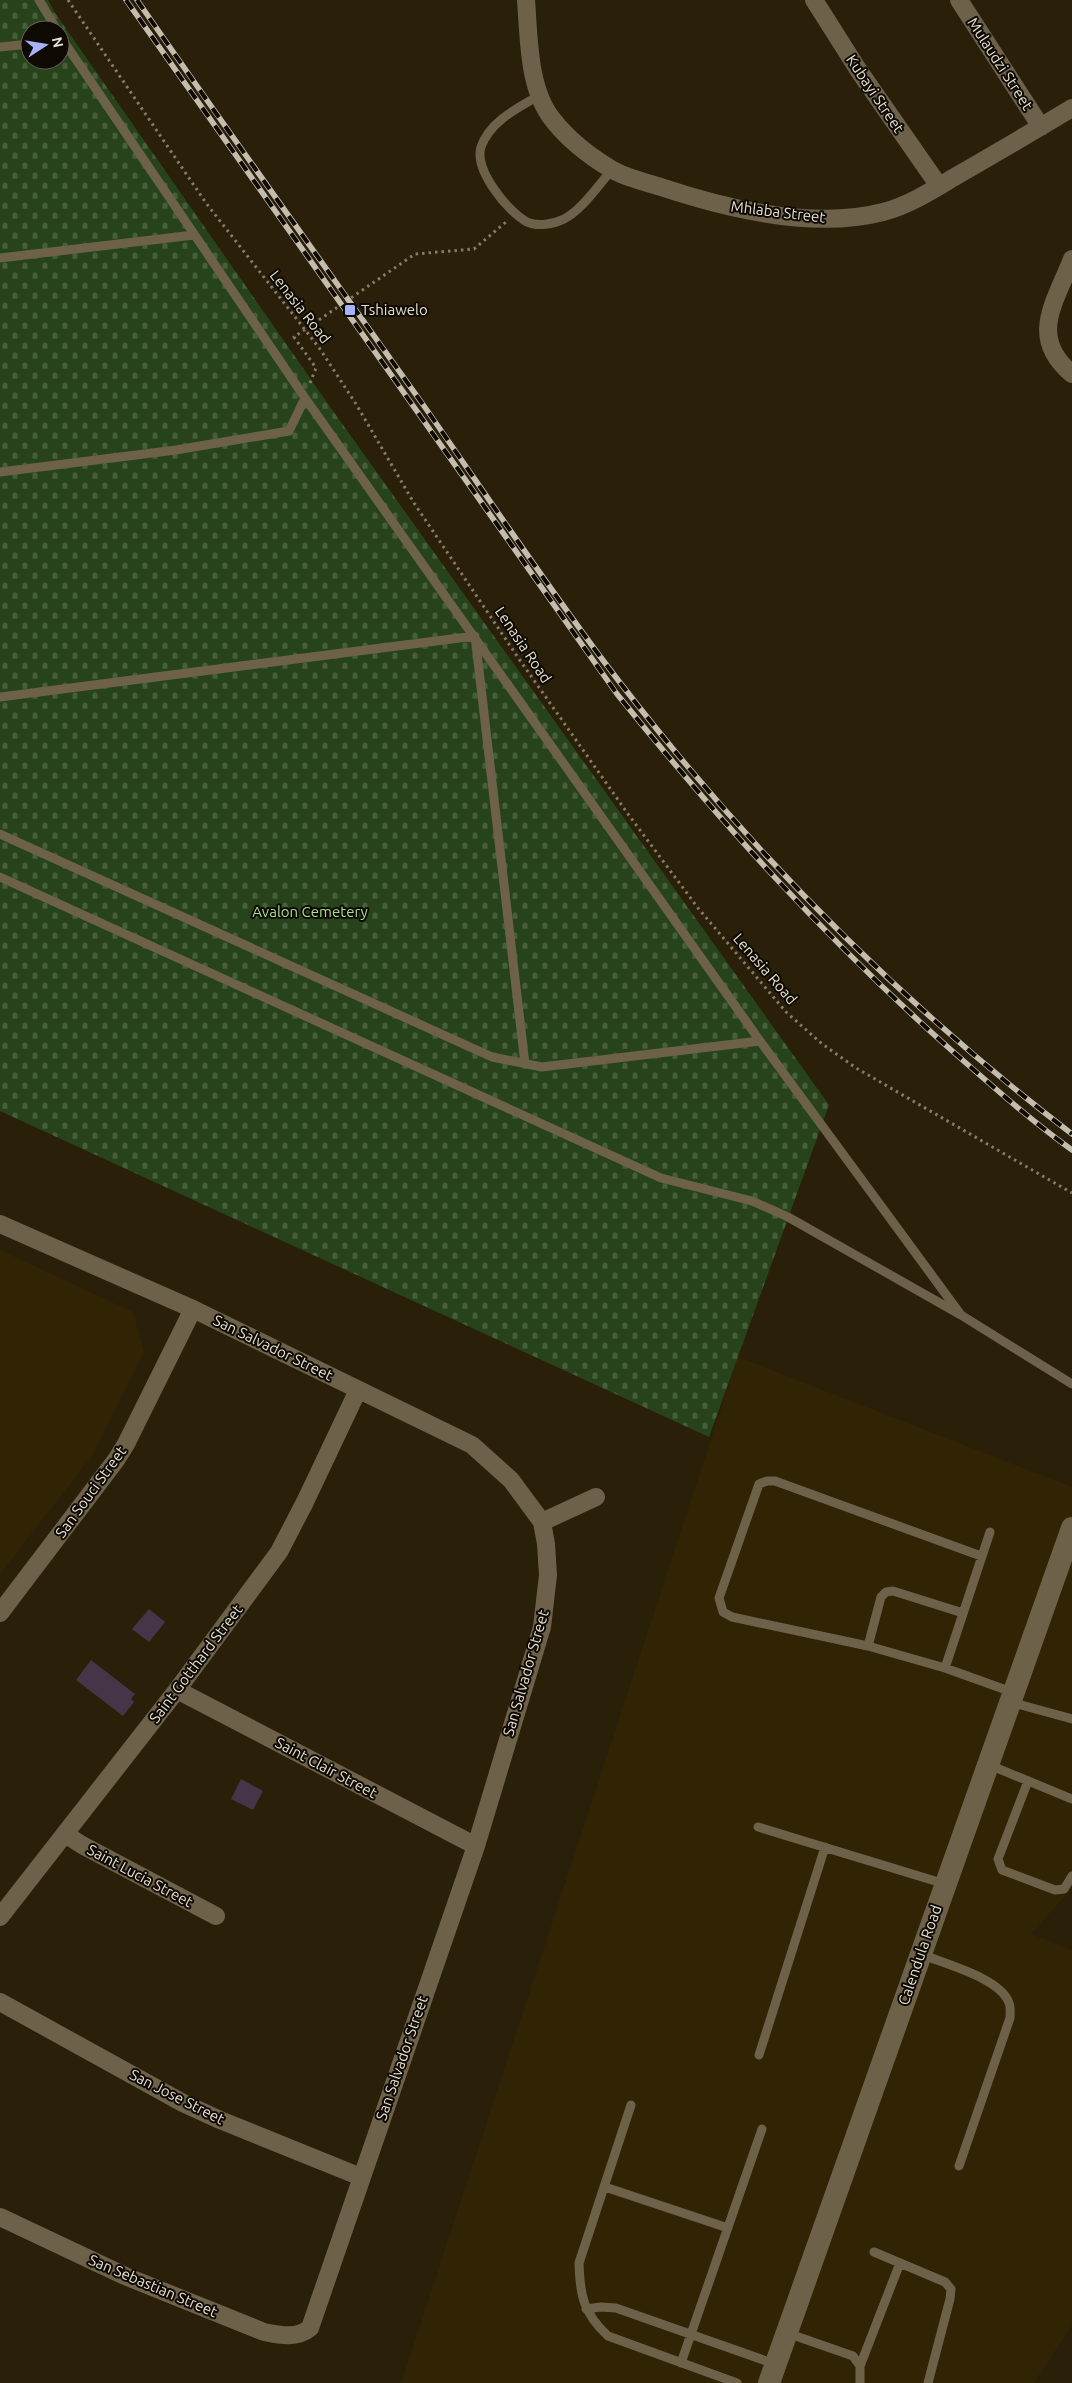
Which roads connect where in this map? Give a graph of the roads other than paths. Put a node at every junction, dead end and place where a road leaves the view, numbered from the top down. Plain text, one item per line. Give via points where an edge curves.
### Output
1 (39, 0) edge
2 (526, 0) edge
3 (814, 0) edge
4 (959, 0) edge
5 (50, 20) edge
6 (20, 45) edge
7 (0, 47) edge
8 (70, 51) edge
9 (540, 95) junction
10 (1072, 108) edge
11 (1041, 127) junction
12 (612, 170) junction
13 (939, 186) junction
14 (194, 235) junction
15 (0, 258) edge
16 (1072, 259) edge
17 (1072, 374) edge
18 (305, 398) junction
19 (0, 472) edge
20 (475, 636) junction
21 (0, 697) edge
22 (0, 834) edge
23 (0, 876) edge
24 (760, 1041) junction
25 (525, 1064) junction
26 (0, 1224) edge
27 (193, 1309) junction
28 (961, 1315) junction
29 (1072, 1384) edge
30 (358, 1390) junction
31 (596, 1497) dead end
32 (542, 1522) junction
33 (1072, 1528) edge
34 (990, 1532) dead end
35 (981, 1556) junction
36 (0, 1613) edge
37 (963, 1613) junction
38 (868, 1646) junction
39 (945, 1668) junction
40 (177, 1690) junction
41 (1011, 1697) junction
42 (1072, 1719) edge
43 (987, 1764) junction
44 (1028, 1781) junction
45 (1072, 1799) edge
46 (758, 1827) dead end
47 (65, 1834) junction
48 (476, 1846) junction
49 (825, 1847) junction
50 (1072, 1876) edge
51 (945, 1884) junction
52 (0, 1916) edge
53 (216, 1916) dead end
54 (921, 1954) junction
55 (0, 2002) edge
56 (759, 2055) dead end
57 (631, 2105) dead end
58 (762, 2129) dead end
59 (959, 2166) dead end
60 (361, 2177) junction
61 (605, 2187) junction
62 (0, 2217) edge
63 (728, 2228) junction
64 (874, 2252) dead end
65 (900, 2263) junction
66 (586, 2309) junction
67 (310, 2328) joint
68 (786, 2333) junction
69 (691, 2334) junction
70 (680, 2363) junction
71 (860, 2366) junction
72 (772, 2374) edge
73 (737, 2383) edge
74 (861, 2383) edge
75 (928, 2383) edge

1 - 5 lane
2 - 9 street, Mhlaba Street via 530,52
3 - 13 street, Kubayi Street
4 - 11 street, Mulaudzi Street
6 - 7 lane
8 - 14 lane
9 - 12 street, Mhlaba Street via 553,120
9 - 12 lane via 492,128 481,148 481,165 494,189 516,214 528,223 543,225 564,219
10 - 11 street, Mhlaba Street
11 - 13 street, Mhlaba Street
12 - 13 street, Mhlaba Street via 730,207 805,218 878,213 908,203
14 - 15 lane
14 - 18 lane
16 - 17 street via 1049,318 1047,332 1050,348 1060,364
18 - 19 lane via 289,431 176,450
18 - 20 lane
20 - 21 lane
20 - 24 lane
20 - 25 lane
22 - 25 lane via 492,1057
23 - 28 lane via 661,1178 752,1201 788,1217
24 - 25 lane via 542,1067
24 - 28 lane
26 - 27 street, San Salvador Street
27 - 30 street, San Salvador Street
27 - 36 street, San Souci Street via 121,1452 104,1479
28 - 29 lane
30 - 32 street, San Salvador Street via 472,1444 511,1480
30 - 40 street, Saint Gotthard Street via 279,1552
31 - 32 street
32 - 48 street, San Salvador Street via 548,1568 546,1611
33 - 41 street, Calendula Road
34 - 35 lane
35 - 37 lane
35 - 38 lane via 775,1482 758,1484 719,1598 723,1612 763,1625
37 - 38 lane via 893,1591 886,1592 881,1597
37 - 39 lane
38 - 39 lane
39 - 41 lane
40 - 47 street, Saint Gotthard Street
40 - 48 street, Saint Clair Street
41 - 42 lane
41 - 43 street, Calendula Road
43 - 44 lane
43 - 51 street, Calendula Road
44 - 45 lane
44 - 50 lane via 998,1859 999,1865 1002,1870 1055,1890 1064,1889
46 - 49 lane
47 - 52 street, Saint Gotthard Street
47 - 53 street, Saint Lucia Street
48 - 60 street, San Salvador Street
49 - 51 lane
49 - 56 lane
51 - 54 street, Calendula Road
54 - 59 lane via 1000,1988 1010,2003 1010,2018
54 - 68 street, Calendula Road
55 - 60 street, San Jose Street via 183,2103
57 - 61 lane
58 - 63 lane
60 - 67 street, San Salvador Street
61 - 63 lane
61 - 66 lane via 579,2263 580,2288
62 - 67 street, San Sebastian Street via 125,2276 264,2332 286,2335
63 - 69 lane
64 - 65 lane
65 - 71 lane
65 - 75 lane via 945,2282 951,2289
66 - 69 lane via 616,2308
66 - 70 lane via 608,2336
68 - 71 lane via 853,2356
68 - 72 street, Calendula Road
69 - 70 lane
69 - 72 lane
70 - 73 lane
71 - 74 lane

